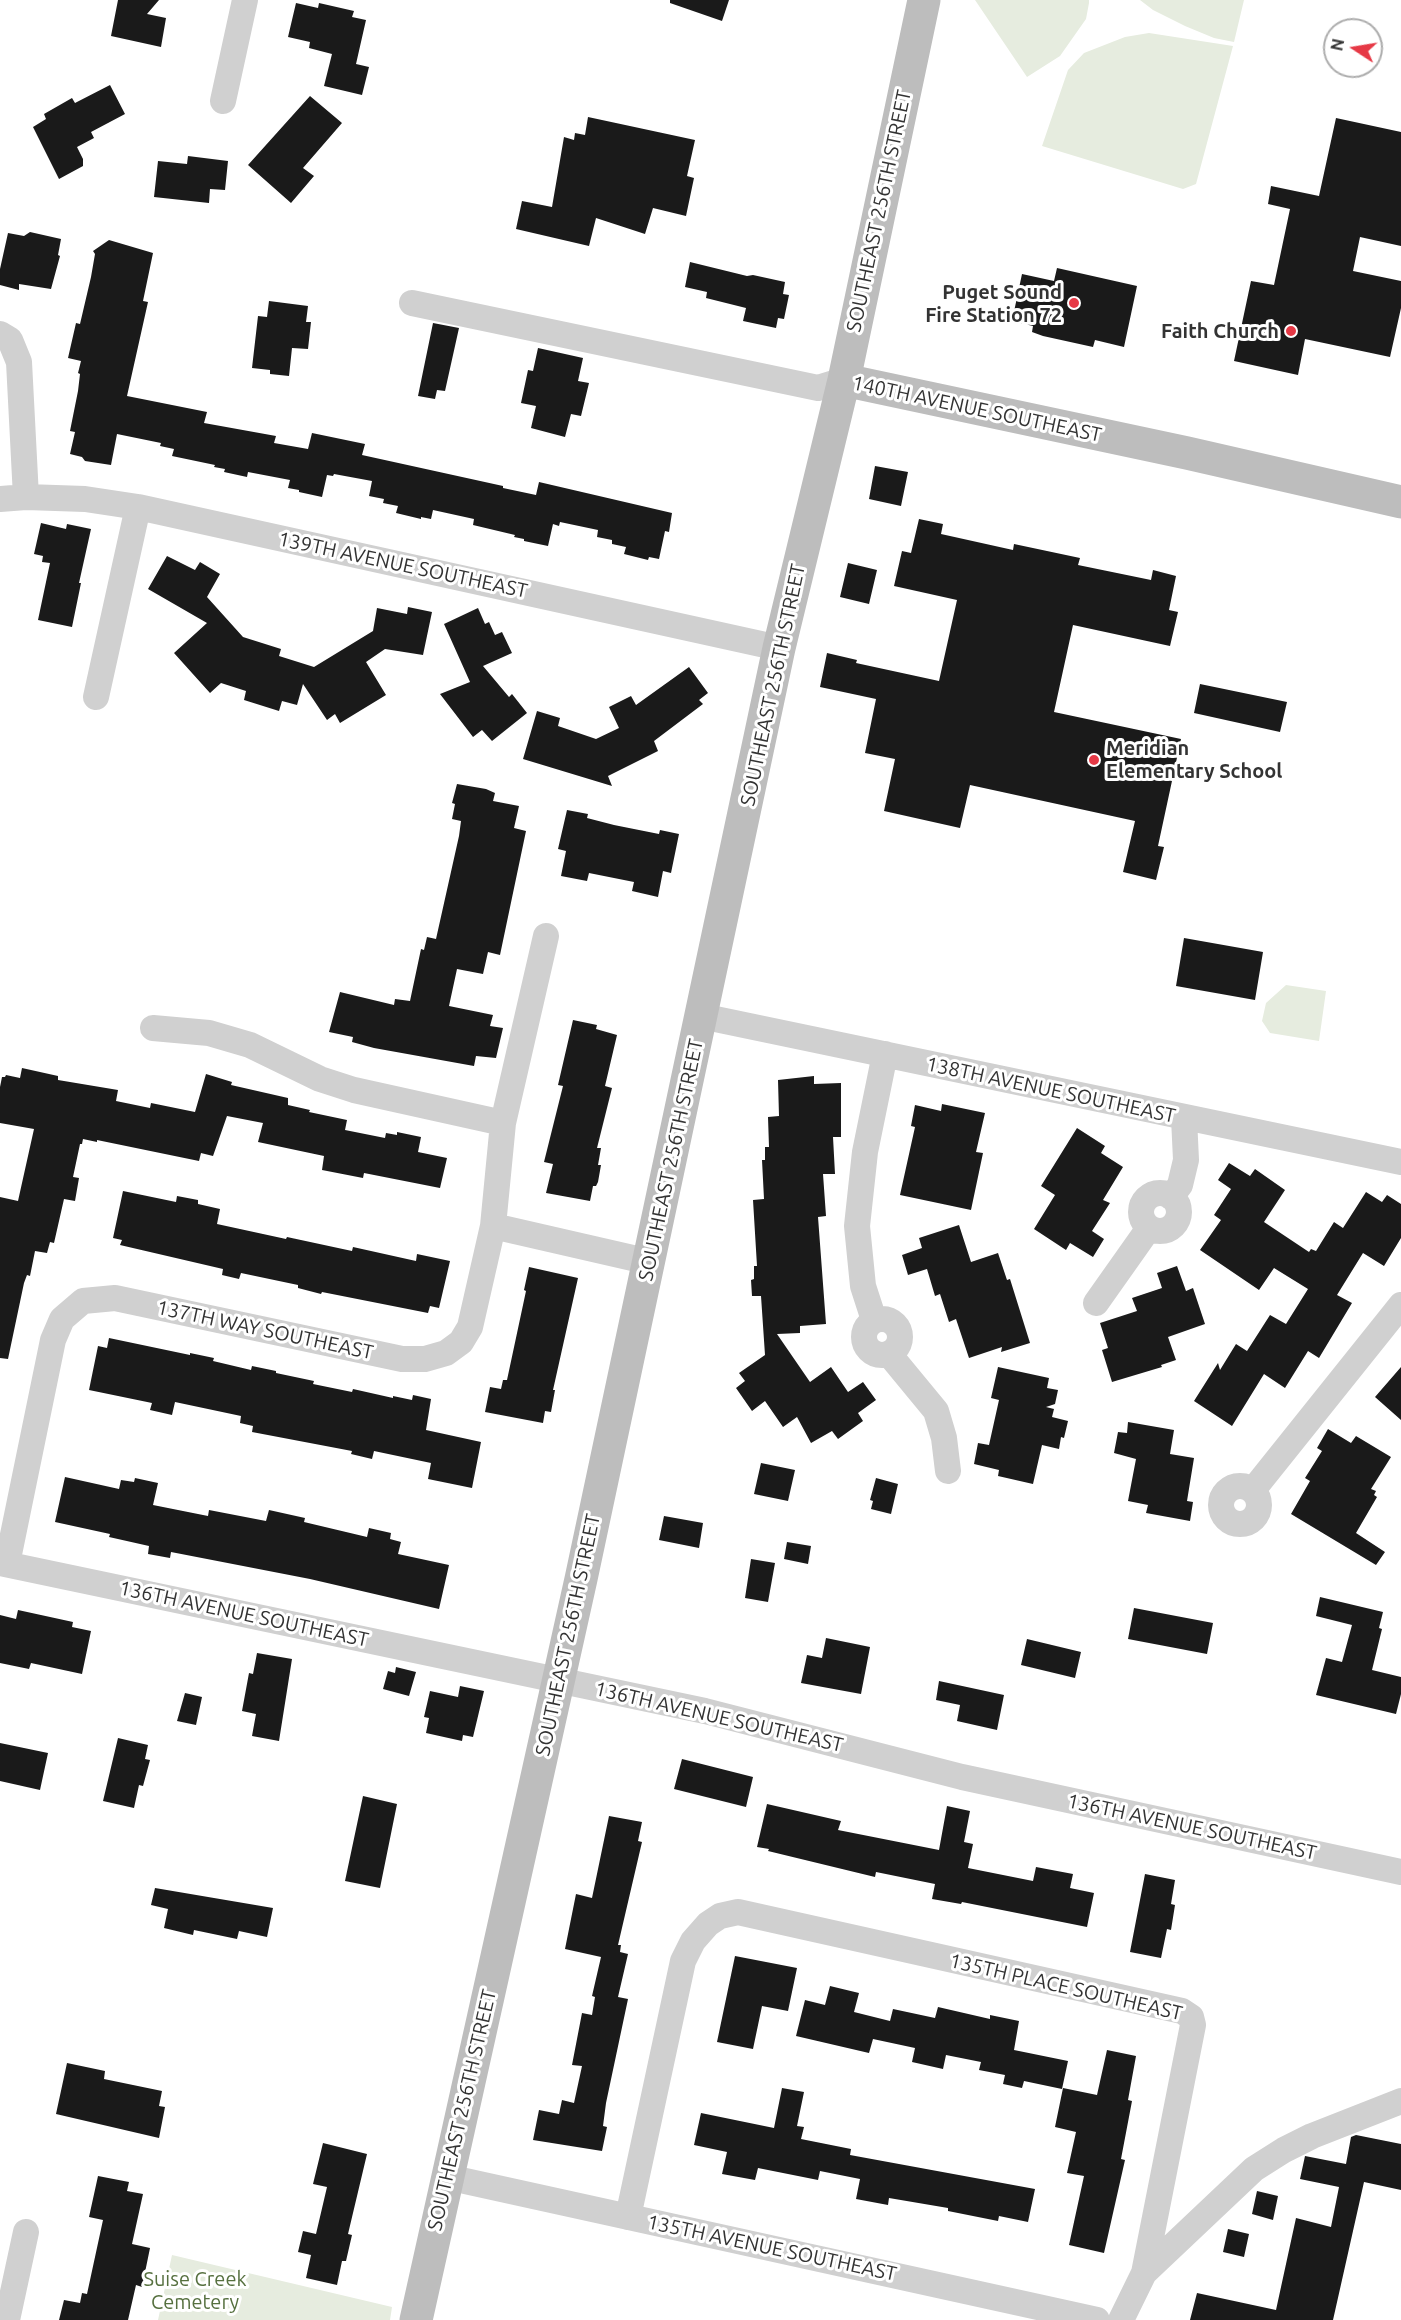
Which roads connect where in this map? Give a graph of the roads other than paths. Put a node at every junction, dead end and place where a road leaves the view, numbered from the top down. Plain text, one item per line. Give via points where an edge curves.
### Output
1 (245, 0) edge
2 (924, 0) edge
3 (223, 101) dead end
4 (412, 303) dead end
5 (5, 337) edge
6 (844, 380) junction
7 (26, 497) junction
8 (0, 499) edge
9 (1401, 502) edge
10 (138, 507) junction
11 (779, 648) junction
12 (96, 697) dead end
13 (546, 936) dead end
14 (701, 1016) junction
15 (153, 1028) dead end
16 (885, 1054) junction
17 (1184, 1118) junction
18 (503, 1123) junction
19 (1401, 1162) edge
20 (494, 1226) junction
21 (650, 1262) junction
22 (1096, 1303) dead end
23 (1401, 1305) edge
24 (948, 1471) dead end
25 (1252, 1490) dead end
26 (4, 1563) edge
27 (559, 1680) junction
28 (1401, 1872) edge
29 (1401, 2101) edge
30 (447, 2176) junction
31 (628, 2217) junction
32 (27, 2232) dead end
33 (1144, 2273) junction
34 (1000, 2309) edge
35 (8, 2320) edge
36 (416, 2320) edge
37 (1097, 2320) edge
38 (1121, 2320) edge

1 - 3 street
2 - 6 main road, SOUTHEAST 256TH STREET
4 - 6 street, 140TH AVENUE SOUTHEAST via 818,388
5 - 7 street via 19,362
6 - 9 main road, 140TH AVENUE SOUTHEAST
6 - 11 main road, SOUTHEAST 256TH STREET
7 - 8 street, 139TH AVENUE SOUTHEAST
7 - 10 street, 139TH AVENUE SOUTHEAST via 85,499
10 - 11 street, 139TH AVENUE SOUTHEAST
10 - 12 street
11 - 14 main road, SOUTHEAST 256TH STREET
13 - 18 street
14 - 16 street, 138TH AVENUE SOUTHEAST
14 - 21 main road, SOUTHEAST 256TH STREET
15 - 18 street via 209,1033 250,1045 320,1079 354,1090
16 - 17 street, 138TH AVENUE SOUTHEAST
16 - 24 street via 865,1152 857,1226 863,1286 874,1320 888,1320 898,1329 899,1344 889,1354 936,1411
17 - 19 street, 138TH AVENUE SOUTHEAST
17 - 22 street via 1186,1160 1180,1185 1171,1197 1157,1193 1144,1201 1141,1216 1149,1228
18 - 20 street
20 - 21 street
20 - 26 street, 137TH WAY SOUTHEAST via 470,1327 461,1342 446,1353 425,1359 402,1359 115,1298 82,1301 62,1319 53,1341
21 - 27 main road, SOUTHEAST 256TH STREET
23 - 25 street
26 - 27 street, 136TH AVENUE SOUTHEAST
27 - 28 street, 136TH AVENUE SOUTHEAST via 705,1711 962,1777
27 - 30 main road, SOUTHEAST 256TH STREET
29 - 33 street via 1312,2136 1254,2169
30 - 31 street, 135TH AVENUE SOUTHEAST
30 - 36 main road, SOUTHEAST 256TH STREET
31 - 33 street, 135TH PLACE SOUTHEAST via 683,1961 708,1924 738,1912 1182,2010 1191,2017 1193,2025
31 - 34 street, 135TH AVENUE SOUTHEAST
32 - 35 street
33 - 38 street
34 - 37 street, 135TH AVENUE SOUTHEAST

